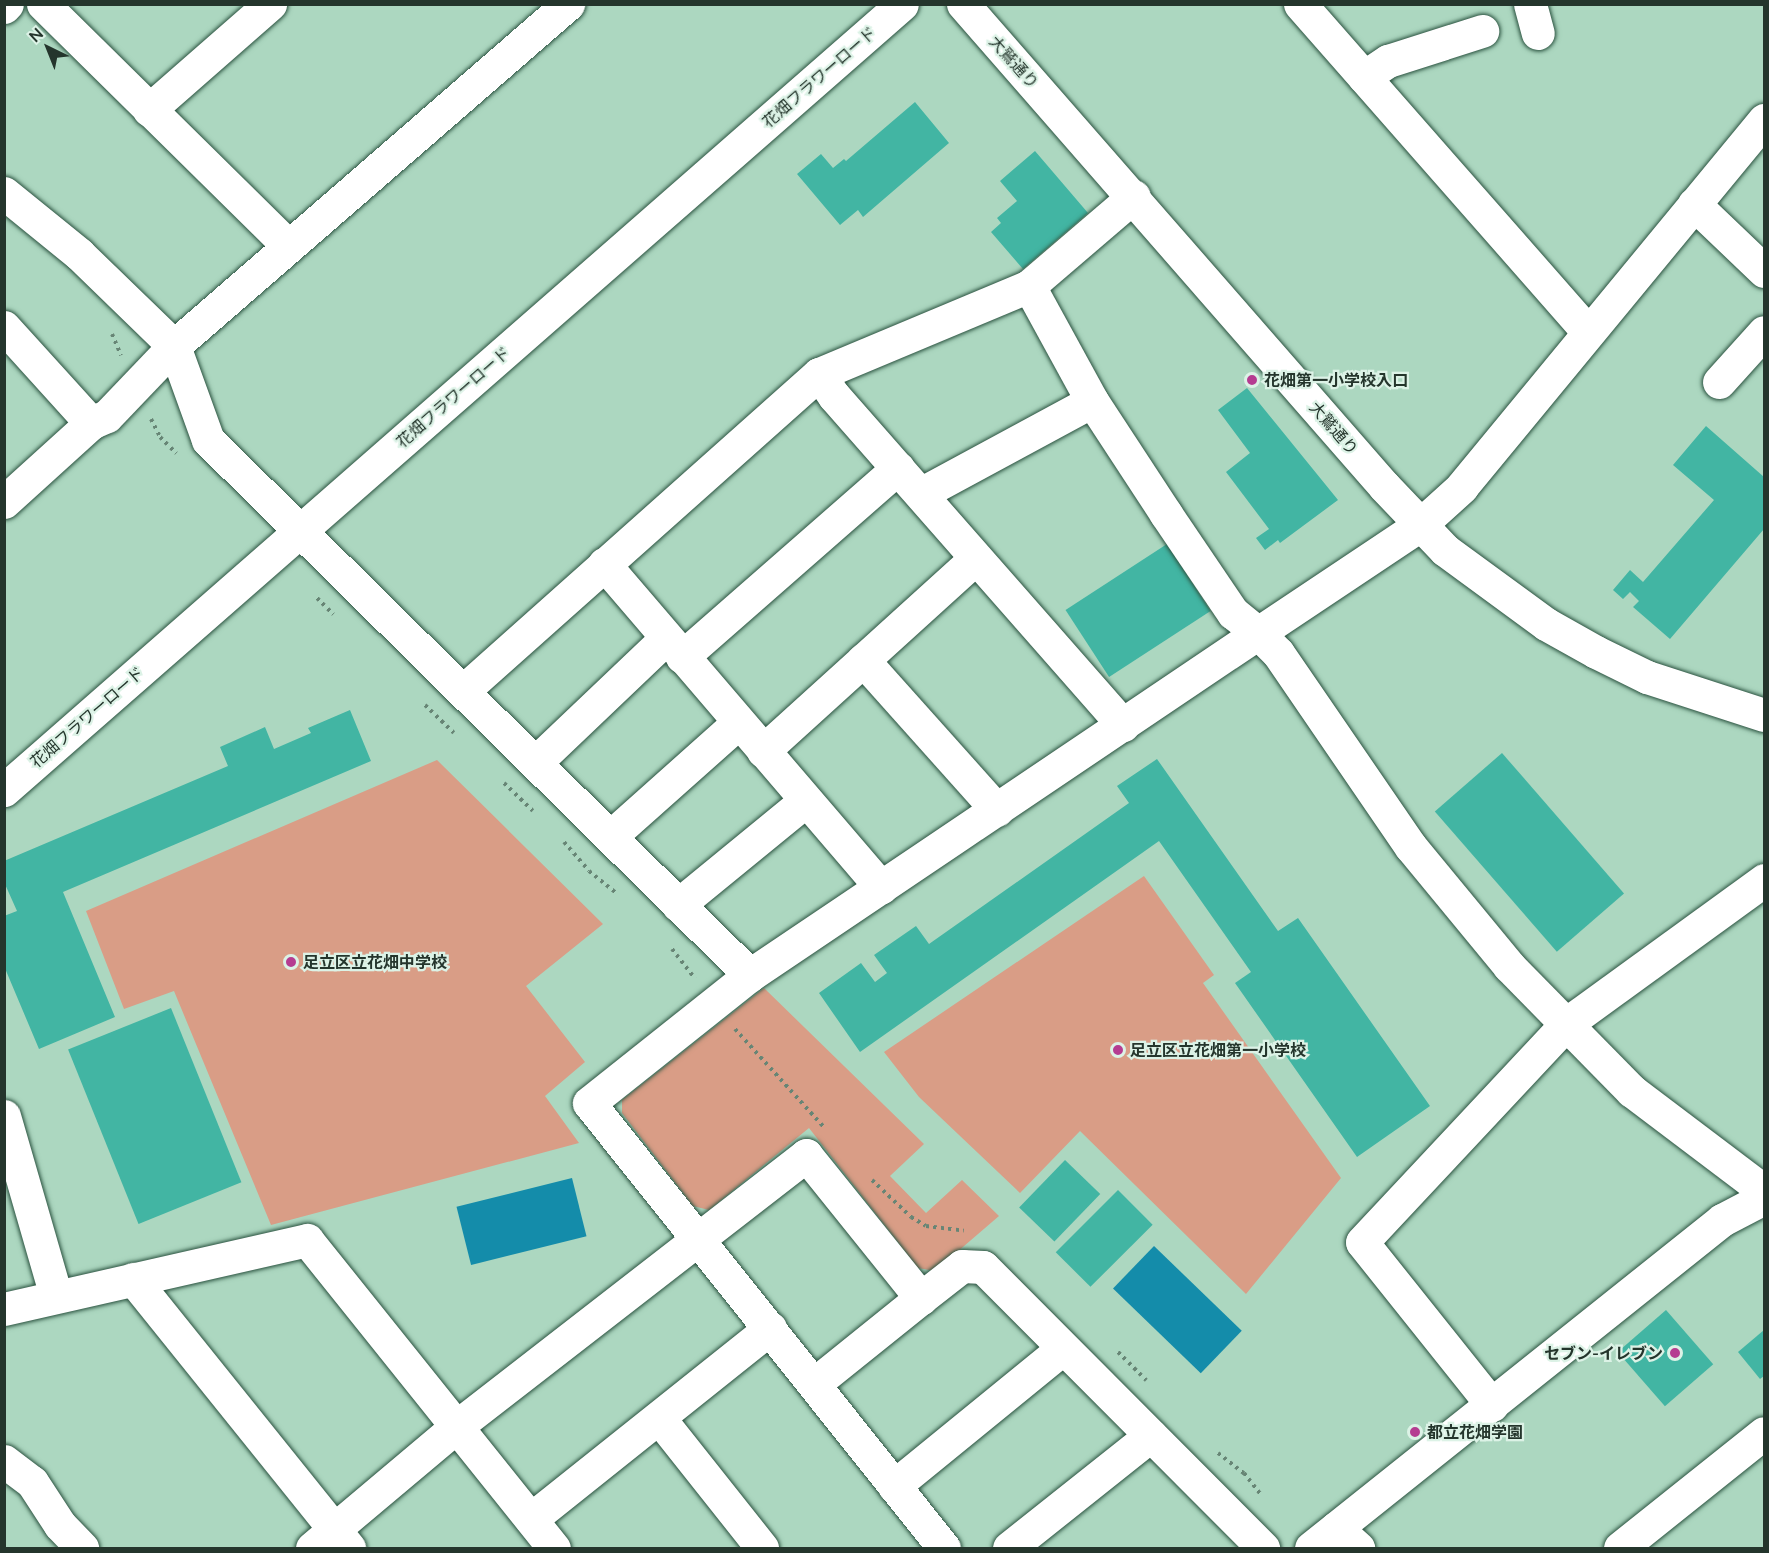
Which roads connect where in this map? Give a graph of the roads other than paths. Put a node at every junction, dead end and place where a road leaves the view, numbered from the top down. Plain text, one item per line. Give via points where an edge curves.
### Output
1 (43, 4) edge
2 (270, 4) edge
3 (568, 4) edge
4 (902, 4) edge
5 (963, 4) edge
6 (1300, 4) edge
7 (1482, 31) dead end
8 (1364, 77) junction
9 (149, 110) junction
10 (1764, 120) edge
11 (4, 193) edge
12 (1134, 196) junction
13 (1694, 204) junction
14 (288, 246) junction
15 (1764, 271) edge
16 (1029, 286) junction
17 (4, 327) edge
18 (1588, 332) junction
19 (1764, 332) edge
20 (174, 346) junction
21 (819, 374) junction
22 (1719, 382) dead end
23 (1092, 401) junction
24 (92, 423) junction
25 (898, 468) junction
26 (922, 493) junction
27 (4, 502) edge
28 (1420, 525) junction
29 (301, 530) junction
30 (975, 559) junction
31 (604, 564) junction
32 (1258, 633) junction
33 (674, 647) junction
34 (863, 660) junction
35 (464, 690) junction
36 (1764, 716) edge
37 (738, 723) junction
38 (1123, 725) junction
39 (763, 751) junction
40 (536, 762) junction
41 (4, 790) edge
42 (805, 801) junction
43 (997, 810) junction
44 (611, 836) junction
45 (1764, 880) edge
46 (881, 887) junction
47 (678, 905) junction
48 (750, 975) junction
49 (1566, 1024) junction
50 (4, 1116) edge
51 (1764, 1191) edge
52 (1764, 1198) edge
53 (698, 1241) junction
54 (133, 1280) junction
55 (56, 1296) junction
56 (921, 1298) junction
57 (4, 1309) edge
58 (770, 1328) junction
59 (1063, 1348) junction
60 (814, 1384) junction
61 (1492, 1405) junction
62 (658, 1418) junction
63 (457, 1426) junction
64 (1764, 1433) edge
65 (1151, 1435) junction
66 (4, 1461) edge
67 (894, 1486) junction
68 (531, 1519) junction
69 (1347, 1538) edge
70 (332, 1542) edge
71 (82, 1548) edge
72 (554, 1548) edge
73 (762, 1548) edge
74 (944, 1548) edge
75 (1009, 1548) edge
76 (1263, 1548) edge
77 (1311, 1548) edge
78 (1620, 1548) edge

1 - 9 street
2 - 9 street
3 - 14 street
4 - 29 street, 花畑フラワーロード
5 - 12 street, 大鷲通り
6 - 8 street
7 - 8 street via 1388,61
8 - 18 street
9 - 14 street
10 - 13 street
11 - 20 street via 79,254
12 - 16 street
12 - 28 street, 大鷲通り
13 - 15 street
13 - 18 street
14 - 20 street
16 - 21 street
16 - 23 street
17 - 24 street
18 - 28 street via 1462,487
19 - 22 street
20 - 24 street via 107,416
20 - 29 street via 208,440
21 - 25 street
21 - 31 street
23 - 26 street
23 - 32 street via 1233,613
24 - 27 street
25 - 26 street
25 - 33 street
26 - 30 street
28 - 32 street
28 - 36 street, 大鷲通り via 1497,591 1596,652 1647,677
29 - 35 street
29 - 41 street, 花畑フラワーロード
30 - 34 street
30 - 38 street
31 - 33 street
31 - 35 street
32 - 38 street
32 - 49 street via 1278,653 1461,911
33 - 37 street
33 - 40 street
34 - 39 street
34 - 43 street
35 - 40 street
37 - 39 street
37 - 44 street
38 - 43 street
39 - 42 street
40 - 44 street
42 - 46 street
42 - 47 street
43 - 46 street
44 - 47 street
45 - 49 street
46 - 48 street
47 - 48 street
48 - 53 street via 589,1103
49 - 51 street via 1632,1091
49 - 61 street via 1362,1242
50 - 55 street
52 - 61 street via 1722,1220
53 - 56 street via 806,1155
53 - 58 street
53 - 63 street
54 - 55 street
54 - 63 street via 307,1240
54 - 70 street
55 - 57 street
56 - 59 street via 962,1266 983,1267
56 - 60 street
58 - 60 street
58 - 62 street
59 - 65 street
59 - 67 street
60 - 67 street
61 - 69 street
62 - 68 street
62 - 73 street
63 - 68 street
63 - 70 street
64 - 78 street
65 - 75 street
65 - 76 street
66 - 71 street via 32,1482 60,1525
67 - 74 street
68 - 72 street
69 - 77 street

